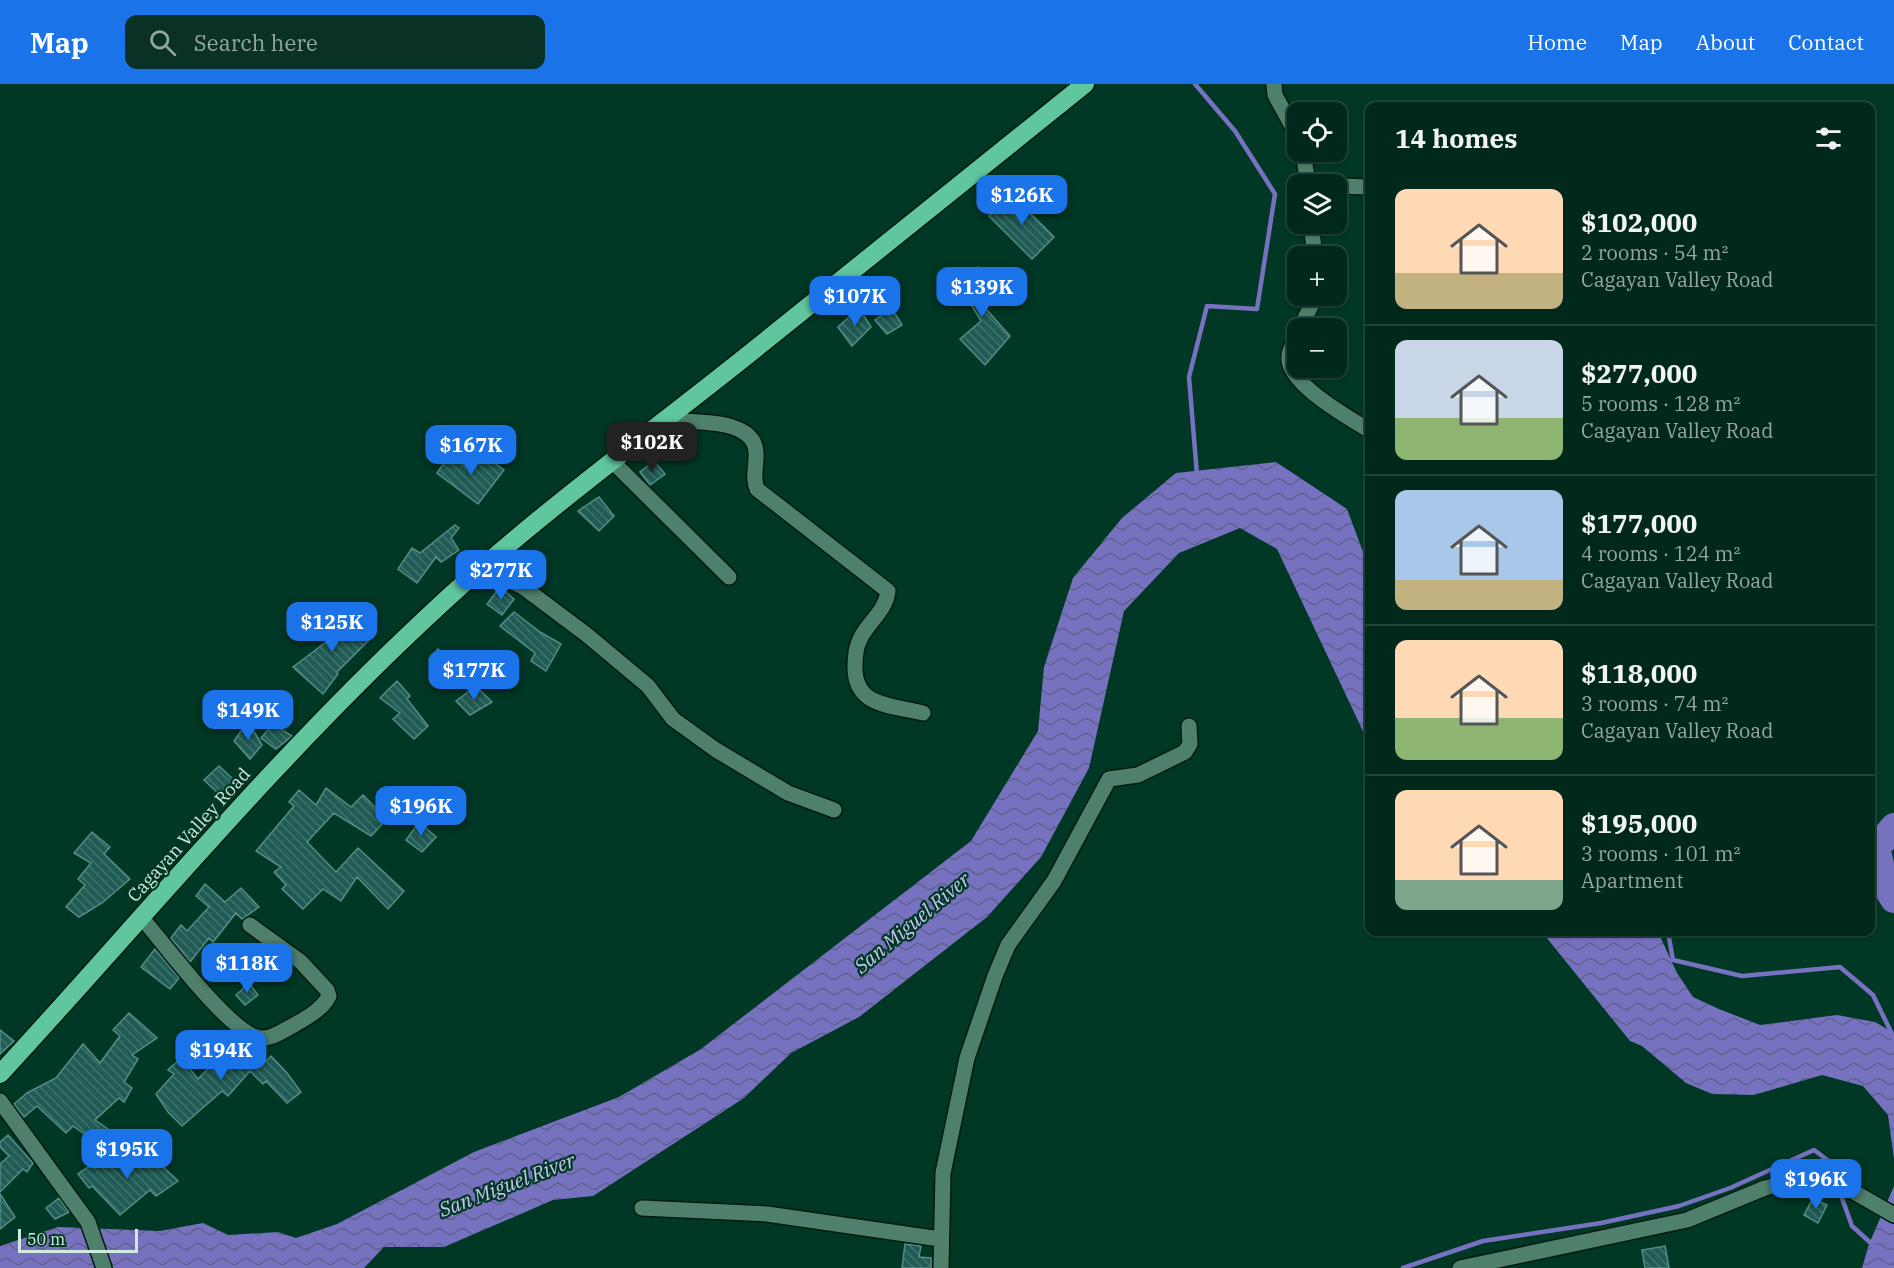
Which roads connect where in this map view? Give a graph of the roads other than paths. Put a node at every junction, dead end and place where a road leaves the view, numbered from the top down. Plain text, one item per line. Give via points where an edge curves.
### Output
1 (1085, 84) edge
2 (1274, 84) edge
3 (1287, 117) edge
4 (1347, 186) edge
5 (1365, 187) edge
6 (1298, 378) edge
7 (663, 421) junction
8 (1365, 428) edge
9 (612, 461) junction
10 (481, 567) junction
11 (729, 577) dead end
12 (923, 712) dead end
13 (1189, 726) dead end
14 (834, 810) dead end
15 (142, 918) junction
16 (250, 925) dead end
17 (0, 1074) edge
18 (0, 1101) edge
19 (642, 1208) dead end
20 (1894, 1215) edge
21 (940, 1239) junction
22 (104, 1268) edge
23 (941, 1268) edge
24 (1460, 1268) edge

1 - 7 highway, Cagayan Valley Road
2 - 3 street via 1275,95
4 - 5 street
6 - 8 street via 1305,387
7 - 9 highway, Cagayan Valley Road
7 - 12 street via 735,427 754,441 757,489 888,591 882,608 860,639 855,655 855,682 866,698
9 - 10 highway, Cagayan Valley Road
9 - 11 street
10 - 14 street via 523,587 587,635 648,686 674,719 716,750 788,793
10 - 15 highway, Cagayan Valley Road via 350,692
13 - 21 street via 1190,744 1185,752 1138,775 1109,779 1054,881 1008,945 968,1058 942,1173
15 - 16 street via 226,1015 246,1032 268,1038 304,1020 329,996 301,962
15 - 17 highway, Cagayan Valley Road
18 - 22 street via 88,1222
19 - 21 street via 768,1214
20 - 24 street via 1831,1180 1811,1177 1765,1188 1687,1220
21 - 23 street

